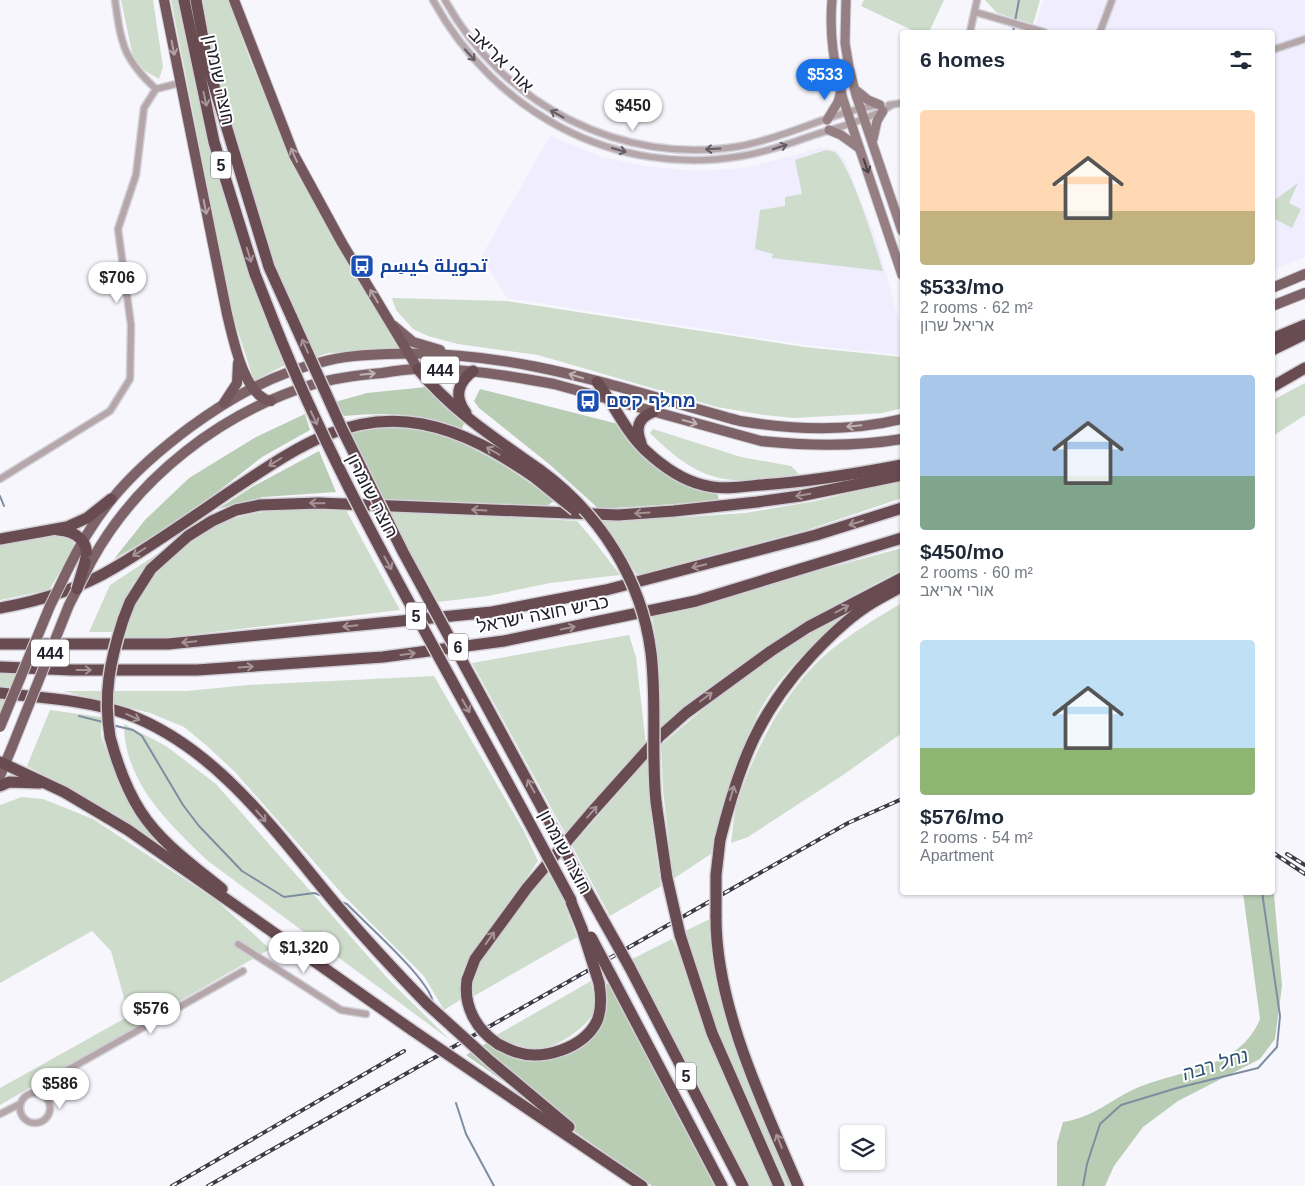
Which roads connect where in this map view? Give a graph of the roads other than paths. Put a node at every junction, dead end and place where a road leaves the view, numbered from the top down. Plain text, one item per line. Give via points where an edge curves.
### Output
1 (115, 0) edge
2 (164, 0) edge
3 (184, 0) edge
4 (196, 0) edge
5 (234, 0) edge
6 (433, 0) edge
7 (445, 0) edge
8 (832, 0) edge
9 (846, 0) edge
10 (977, 0) edge
11 (1112, 0) edge
12 (975, 12) junction
13 (970, 30) edge
14 (1036, 30) edge
15 (1101, 30) edge
16 (1305, 39) edge
17 (1275, 49) edge
18 (180, 83) junction
19 (156, 89) junction
20 (855, 89) junction
21 (841, 91) junction
22 (900, 103) edge
23 (881, 108) junction
24 (861, 109) junction
25 (848, 113) junction
26 (865, 119) junction
27 (827, 120) junction
28 (851, 123) junction
29 (829, 130) junction
30 (873, 144) junction
31 (860, 148) junction
32 (900, 225) edge
33 (900, 269) edge
34 (1305, 274) edge
35 (1275, 287) edge
36 (1305, 293) edge
37 (1275, 305) edge
38 (389, 320) junction
39 (1305, 324) edge
40 (1305, 334) edge
41 (1275, 338) edge
42 (1275, 349) edge
43 (237, 352) junction
44 (408, 353) junction
45 (473, 356) junction
46 (1305, 368) edge
47 (418, 369) junction
48 (474, 371) junction
49 (1275, 381) edge
50 (598, 382) junction
51 (1275, 385) edge
52 (252, 387) junction
53 (610, 399) junction
54 (271, 401) junction
55 (224, 403) junction
56 (653, 412) junction
57 (900, 418) edge
58 (483, 431) junction
59 (900, 439) edge
60 (646, 451) junction
61 (900, 465) edge
62 (537, 474) junction
63 (900, 475) edge
64 (0, 479) edge
65 (111, 499) junction
66 (900, 509) edge
67 (55, 530) junction
68 (0, 539) edge
69 (900, 539) edge
70 (83, 540) junction
71 (89, 561) junction
72 (900, 579) edge
73 (900, 587) edge
74 (77, 589) joint
75 (0, 608) edge
76 (0, 644) edge
77 (0, 667) edge
78 (0, 693) edge
79 (0, 727) edge
80 (3, 763) edge
81 (0, 776) edge
82 (47, 784) junction
83 (0, 786) edge
84 (212, 886) junction
85 (584, 928) junction
86 (238, 944) dead end
87 (243, 971) dead end
88 (366, 1014) dead end
89 (49, 1085) junction
90 (34, 1093) junction
91 (48, 1101) junction
92 (20, 1104) junction
93 (3, 1112) edge
94 (21, 1115) junction
95 (614, 1166) junction
96 (642, 1186) edge
97 (722, 1186) edge
98 (743, 1186) edge
99 (779, 1186) edge
100 (798, 1186) edge

1 - 19 street via 126,55
2 -> 18 highway
3 -> 85 highway, חוצה שומרון / 5, bridge via 214,142 254,274 297,380 383,555
98 -> 4 highway, חוצה שומרון / 5, bridge via 629,966 402,552 342,429 269,267 208,66
38 -> 5 highway via 294,155
6 -> 29 street, אורי אריאב via 462,45 505,90 553,124 608,147 664,158 708,160 771,150
27 -> 7 street, אורי אריאב via 768,140 720,149 665,148 611,137 558,114 512,83 470,39
8 - 21 main road via 831,44
9 - 20 main road via 845,43
10 - 12 street
11 - 15 street
12 - 13 street
12 - 14 street
16 - 17 street
18 - 19 street
18 -> 43 highway via 217,272
19 - 64 street via 144,108 136,175 118,229 131,325 130,380 110,411
20 - 23 main road
20 - 24 main road
21 - 25 main road
21 - 27 main road
22 - 23 street
23 - 24 street, אורי אריאב
23 - 26 street, אורי אריאב
23 - 30 main road
24 - 25 street, אורי אריאב
24 - 26 main road
25 - 27 street, אורי אריאב
25 - 28 main road
26 - 28 street, אורי אריאב
26 - 30 main road
28 - 29 street, אורי אריאב
28 - 31 main road
29 - 31 main road via 841,134
30 - 32 main road
31 -> 33 main road
34 - 35 main road
36 - 37 main road
38 - 44 highway
38 - 45 main road via 413,342
39 - 41 highway
40 - 42 highway
43 - 52 highway
43 - 55 highway via 237,383
44 - 45 main road, 444
44 - 47 highway
44 - 52 main road, 444 via 353,356 322,362
50 -> 45 main road, 444 via 561,371
46 - 49 highway
46 - 51 highway
47 - 48 main road, 444
54 -> 47 main road, 444 via 331,380
47 - 58 highway via 448,402
48 - 53 main road, 444 via 554,384
48 - 58 highway via 462,382 458,394 464,410
50 - 53 highway
57 -> 50 main road, 444 via 840,428 768,425 740,421
52 - 54 highway via 264,400
52 - 55 main road, 444
53 - 56 main road, 444
53 - 60 highway
54 - 71 main road, 444 via 190,447 157,476 111,528
55 - 65 main road, 444 via 148,460
56 -> 59 main road, 444 via 761,441 847,445
56 - 60 highway via 638,424 638,434
58 - 62 highway
60 - 61 highway via 682,477 703,485 730,488 813,480
62 -> 75 highway via 451,431 403,422 354,426 326,434 297,448 93,579 46,597
62 - 99 highway, bridge via 562,488 603,532 628,574 639,602 651,654 656,802 667,878 680,935 712,1033
63 -> 84 highway, bridge via 757,502 618,515 320,503 260,505 236,510 212,521 188,536 151,569 130,602 109,668 107,719 124,780 141,812
65 - 67 highway via 87,518
65 - 70 main road, 444
66 -> 76 highway, כביש חוצה ישראל / 6 via 816,535 615,587 492,612 168,644
67 - 68 highway
67 - 70 highway
77 -> 69 highway, כביש חוצה ישראל / 6 via 197,670 383,657 504,641 696,601
70 - 71 highway
70 - 79 main road, 444, bridge via 50,606
71 - 74 highway, bridge
85 -> 72 highway, bridge via 599,983 601,1006 597,1021 589,1032 576,1043 541,1055 517,1052 485,1035 468,1005 467,980 474,960 527,888 616,784 692,708 808,627
100 -> 73 highway, bridge via 731,1017 719,959 716,915 720,840 747,752 765,714 782,689 842,625
74 - 80 main road, 444, bridge
78 -> 95 highway, bridge via 94,705 127,714 160,729 194,751 227,779 427,1004
80 - 81 main road, 444
80 - 82 highway
82 - 83 highway via 9,782
82 - 84 highway via 128,830
84 - 95 highway, bridge via 286,943
85 - 97 highway, חוצה שומרון / 5, bridge
86 - 88 street via 341,1010
87 - 89 street via 64,1072
89 - 90 street
89 - 91 street
90 - 91 street
90 - 92 street via 26,1096
91 - 94 street via 50,1110 41,1122 29,1122
92 - 93 street
92 - 94 street
93 - 94 street
95 - 96 highway

